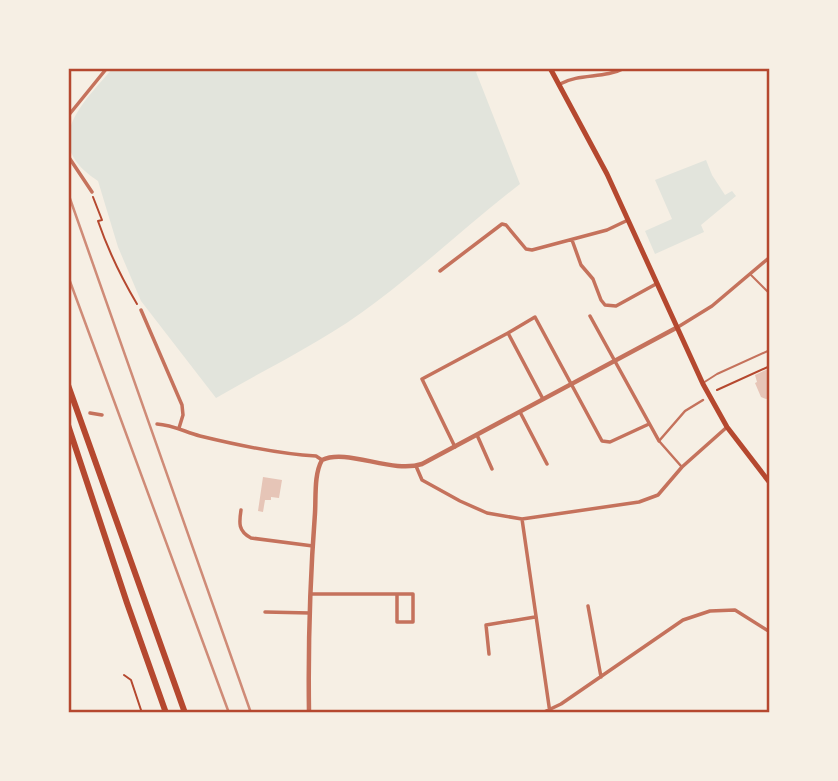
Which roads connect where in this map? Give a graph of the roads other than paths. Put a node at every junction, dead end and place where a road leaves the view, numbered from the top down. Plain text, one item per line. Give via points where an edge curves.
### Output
1 (107, 68) edge
2 (550, 68) edge
3 (625, 68) edge
4 (560, 84) junction
5 (68, 116) edge
6 (68, 156) edge
7 (92, 192) road end
8 (628, 220) junction
9 (572, 240) junction
10 (770, 257) edge
11 (440, 269) dead end
12 (749, 272) junction
13 (656, 284) junction
14 (770, 294) edge
15 (141, 310) road end
16 (590, 316) dead end
17 (676, 328) junction
18 (508, 333) junction
19 (770, 350) edge
20 (615, 360) junction
21 (571, 384) junction
22 (702, 384) junction
23 (68, 385) edge
24 (543, 399) junction
25 (704, 400) dead end
26 (520, 412) junction
27 (90, 414) dead end
28 (102, 415) dead end
29 (157, 424) dead end
30 (68, 425) edge
31 (649, 425) junction
32 (727, 427) junction
33 (180, 428) junction
34 (477, 435) junction
35 (659, 441) junction
36 (455, 447) junction
37 (323, 460) junction
38 (547, 464) dead end
39 (416, 466) junction
40 (682, 467) junction
41 (492, 469) dead end
42 (770, 483) edge
43 (241, 510) dead end
44 (522, 519) junction
45 (313, 546) junction
46 (310, 594) junction
47 (397, 594) junction
48 (588, 606) dead end
49 (265, 612) dead end
50 (310, 613) junction
51 (535, 617) junction
52 (770, 632) edge
53 (489, 654) dead end
54 (601, 677) junction
55 (550, 711) edge
56 (166, 713) edge
57 (185, 713) edge
58 (309, 713) edge
59 (542, 713) edge

1 - 5 street
2 - 4 main road
3 - 4 street
4 - 8 main road
6 - 7 street
8 - 9 street
8 - 13 main road
9 - 11 street via 530,250 502,224
9 - 13 street via 605,305 616,306
10 - 12 street
12 - 14 lane
12 - 17 street via 712,306
13 - 17 main road
15 - 33 street via 182,405
16 - 20 street
17 - 20 street
17 - 22 main road
18 - 21 street via 535,317
18 - 24 street
18 - 36 street via 422,379
19 - 22 lane
20 - 21 street
20 - 31 street
21 - 24 street
21 - 31 street via 605,443
22 - 32 main road
23 - 57 highway
24 - 26 street
25 - 35 street via 685,411
26 - 34 street
26 - 38 street
27 - 28 street
29 - 33 street
30 - 56 highway
31 - 35 street
32 - 40 street
32 - 42 main road
33 - 37 street
34 - 36 street
34 - 41 street
35 - 40 street
36 - 39 street
37 - 39 street via 333,456
37 - 45 street via 318,469
39 - 44 street via 422,480 460,501 487,513
40 - 44 street via 659,495 639,502
43 - 45 street via 239,526 251,538
44 - 51 street
45 - 46 street
46 - 47 street
46 - 50 street
47 - 47 street via 413,594 413,622 397,622
48 - 54 street
49 - 50 street
50 - 58 street
51 - 53 street via 486,625
51 - 55 street
52 - 54 street via 735,610 697,614
54 - 55 street
55 - 59 street

